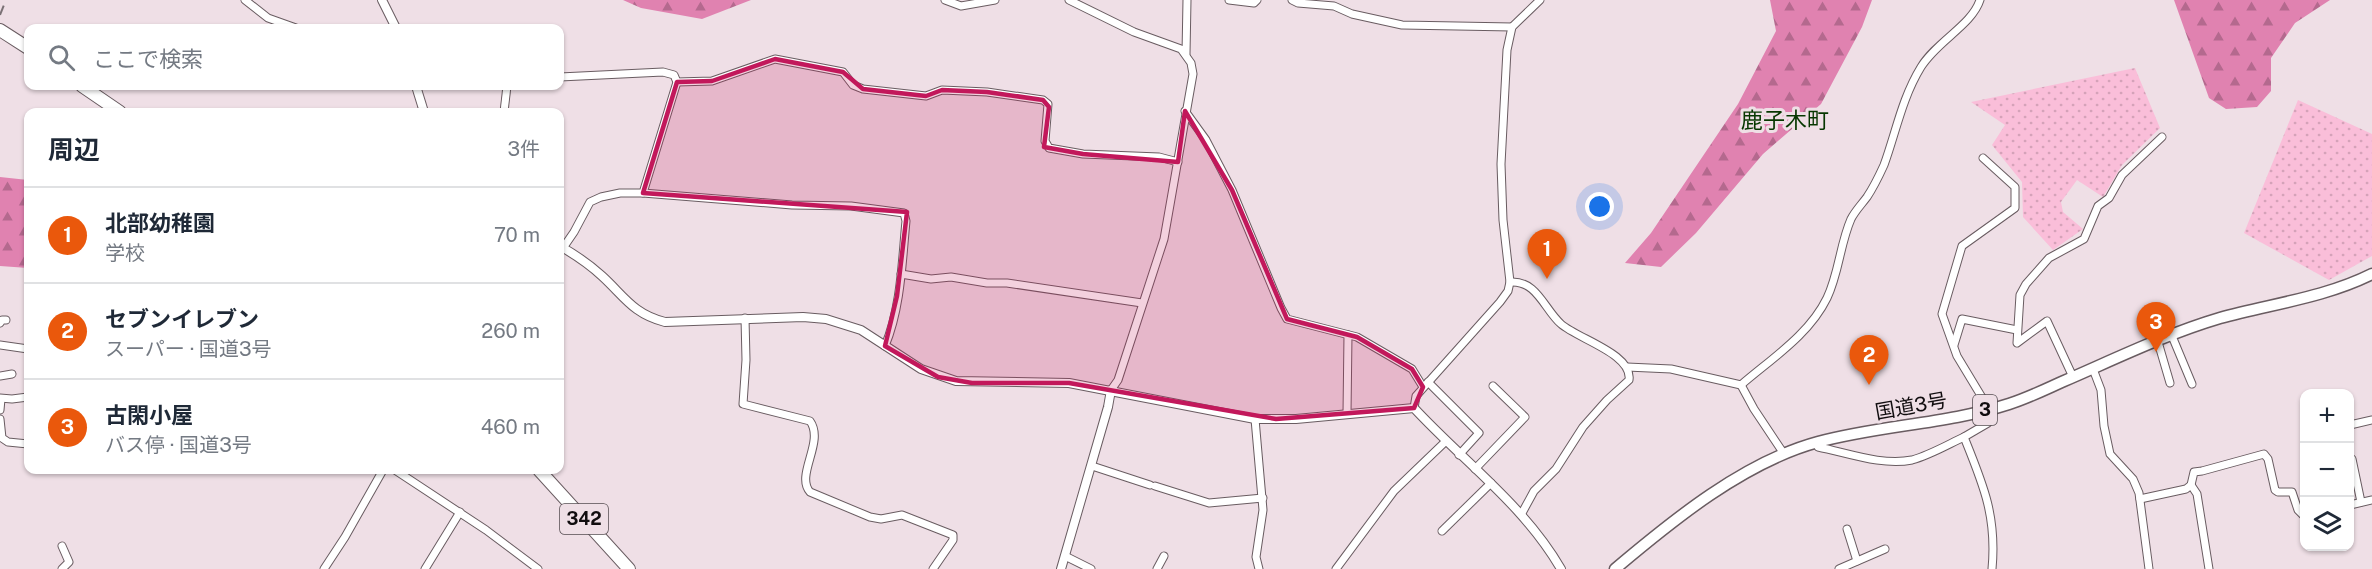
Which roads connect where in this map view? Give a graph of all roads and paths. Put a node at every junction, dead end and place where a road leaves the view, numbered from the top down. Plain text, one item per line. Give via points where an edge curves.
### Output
1 (245, 0) edge
2 (382, 0) edge
3 (945, 0) edge
4 (995, 0) edge
5 (1069, 0) edge
6 (1187, 0) edge
7 (1229, 0) edge
8 (1257, 0) edge
9 (1292, 0) edge
10 (1540, 0) edge
11 (1980, 0) edge
12 (285, 24) edge
13 (394, 24) edge
14 (1512, 27) junction
15 (0, 30) edge
16 (24, 45) edge
17 (1186, 54) junction
18 (564, 77) edge
19 (677, 82) junction
20 (88, 90) edge
21 (417, 90) edge
22 (507, 90) edge
23 (114, 108) edge
24 (423, 108) edge
25 (504, 108) edge
26 (1185, 111) junction
27 (2162, 137) dead end
28 (1983, 158) dead end
29 (1178, 162) junction
30 (643, 193) junction
31 (564, 244) edge
32 (564, 249) edge
33 (901, 274) junction
34 (2372, 274) edge
35 (1510, 282) junction
36 (1142, 303) junction
37 (745, 318) junction
38 (2017, 330) junction
39 (1348, 335) junction
40 (2172, 336) junction
41 (2158, 342) junction
42 (0, 345) edge
43 (1954, 345) junction
44 (885, 346) junction
45 (24, 348) edge
46 (1627, 367) junction
47 (2093, 369) junction
48 (12, 374) dead end
49 (0, 376) edge
50 (2073, 377) junction
51 (2170, 383) dead end
52 (2192, 384) dead end
53 (1426, 385) junction
54 (1741, 385) junction
55 (1493, 386) dead end
56 (1111, 390) junction
57 (24, 397) edge
58 (1, 398) edge
59 (1414, 408) junction
60 (0, 410) edge
61 (1989, 410) junction
62 (1347, 413) junction
63 (0, 419) edge
64 (1255, 419) junction
65 (2372, 420) edge
66 (2354, 424) edge
67 (1964, 437) junction
68 (1445, 442) junction
69 (1816, 442) junction
70 (24, 444) edge
71 (1784, 454) junction
72 (1459, 455) junction
73 (1092, 466) junction
74 (1475, 469) junction
75 (2354, 469) edge
76 (381, 474) edge
77 (401, 474) edge
78 (543, 474) edge
79 (1491, 483) junction
80 (2191, 485) junction
81 (1263, 498) junction
82 (2140, 499) junction
83 (2372, 500) edge
84 (2361, 502) junction
85 (2354, 504) edge
86 (460, 512) junction
87 (2300, 512) edge
88 (1522, 513) junction
89 (1847, 529) dead end
90 (1443, 531) dead end
91 (62, 546) dead end
92 (1885, 549) dead end
93 (1065, 556) junction
94 (1164, 556) dead end
95 (1857, 561) junction
96 (62, 569) edge
97 (324, 569) edge
98 (425, 569) edge
99 (538, 569) edge
100 (630, 569) edge
101 (933, 569) edge
102 (1061, 569) edge
103 (1091, 569) edge
104 (1157, 569) edge
105 (1259, 569) edge
106 (1336, 569) edge
107 (1561, 569) edge
108 (1615, 569) edge
109 (1839, 569) edge
110 (1992, 569) edge
111 (2149, 569) edge
112 (2209, 569) edge

1 - 12 street via 268,18
2 - 13 street
3 - 4 street via 961,6
5 - 17 street via 1134,32 1175,45
6 - 17 street
7 - 8 street
9 - 14 street via 1334,6 1352,15 1402,25
10 - 14 street
11 - 54 street via 1974,15 1948,36 1921,67 1904,100 1879,176 1848,227 1827,298 1784,350
14 - 35 street via 1507,50 1501,164
15 - 16 highway
17 - 26 street via 1193,74
18 - 19 street via 663,72 674,75
19 - 29 street via 712,81 775,59 843,72 853,85 863,89 926,96 945,90 1012,95 1048,104 1045,141 1049,148
19 - 30 street
20 - 23 highway
21 - 24 street
22 - 25 street
26 - 29 street
26 - 39 street via 1206,140 1232,190 1287,319
27 - 38 street via 2122,175 2109,198 2097,206 2084,239 2049,258 2026,284 2019,295
28 - 43 street via 2015,187 2014,208 1962,246 1942,314
29 - 36 street via 1164,239
30 - 31 street via 620,193 590,202
30 - 33 street via 900,212 906,216
32 - 37 street via 650,318 664,322
33 - 36 street via 1007,283
33 - 44 street
34 - 40 highway, 国道3号 / 3 via 2325,292 2219,319
35 - 46 street via 1534,290 1561,324
35 - 53 street via 1500,302
36 - 56 street via 1118,380
37 - 44 street via 826,319 861,330
37 - 101 street via 743,404 810,421 814,445 805,480 810,492 870,517 902,515 953,535
38 - 43 street via 1962,319
38 - 50 street via 2015,340 2020,342 2047,321
39 - 53 street via 1412,369
39 - 62 street
40 - 41 highway, 国道3号 / 3
40 - 52 street
41 - 47 highway, 国道3号 / 3
41 - 51 street
42 - 45 street
43 - 61 street
44 - 56 street via 921,369 956,381 1069,383
46 - 54 street via 1671,369
46 - 88 street via 1629,380 1583,428
47 - 50 highway, 国道3号 / 3
47 - 82 street via 2101,390 2110,454 2133,479
48 - 49 street
50 - 61 highway, 国道3号 / 3
53 - 59 street via 1416,396
53 - 72 street via 1479,433
54 - 71 street
55 - 74 street via 1525,417
56 - 64 street
56 - 73 street
57 - 58 street
58 - 60 street
59 - 62 street
59 - 68 street
61 - 67 street via 1988,423
61 - 69 highway, 国道3号 / 3
62 - 64 street
63 - 70 street via 2,438
64 - 81 street
65 - 66 street
67 - 69 street via 1930,454 1894,462 1818,447
67 - 110 street via 1990,505
68 - 72 street
68 - 106 street via 1394,491
69 - 71 highway, 国道3号 / 3
71 - 108 highway, 国道3号 / 3 via 1710,496
72 - 74 street
73 - 81 street via 1209,503
73 - 93 street
74 - 79 street
75 - 84 street
76 - 97 street
77 - 86 street
78 - 100 highway, 342
79 - 88 street
79 - 90 street
80 - 82 street via 2182,491
80 - 87 street via 2198,470 2264,454 2276,490 2292,492
80 - 112 street via 2197,494
81 - 105 street
82 - 111 street
83 - 84 street
84 - 85 street
86 - 98 street
86 - 99 street
88 - 107 street
89 - 95 street
91 - 96 street via 69,562
92 - 95 street
93 - 102 street
93 - 103 street
94 - 104 street
95 - 109 street

